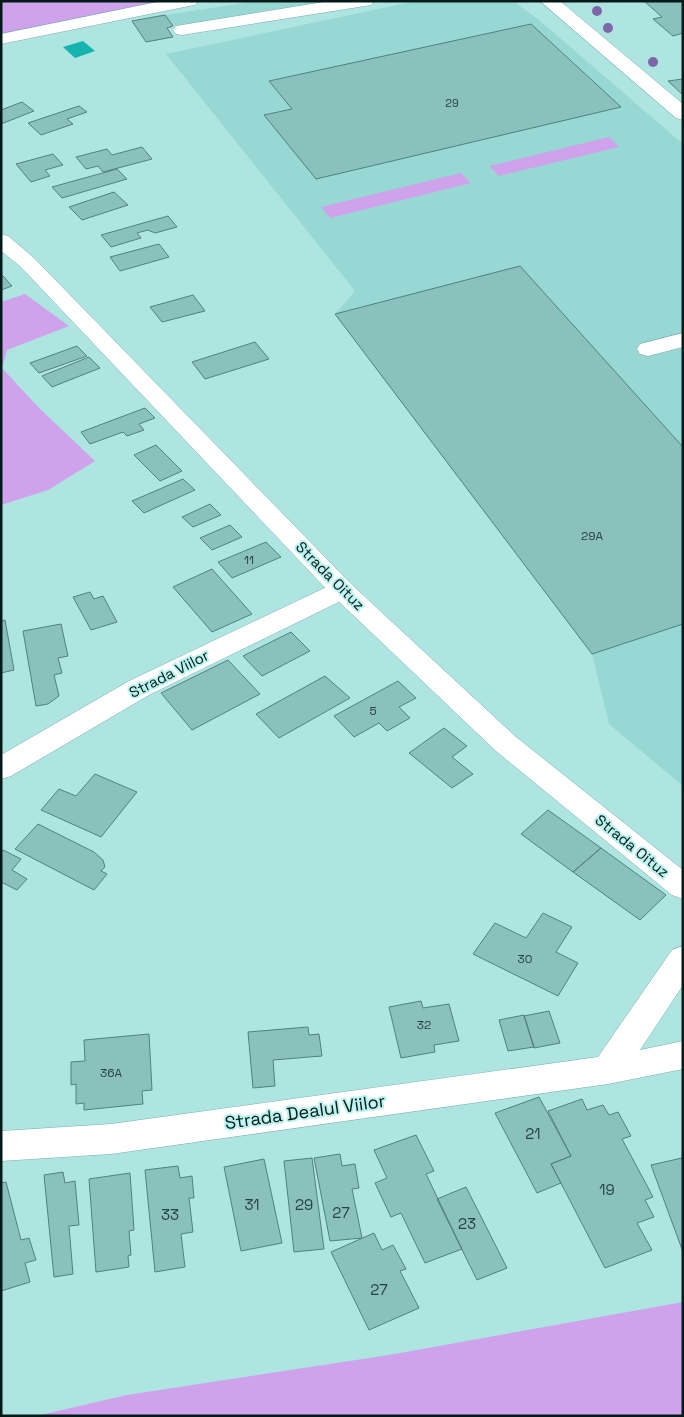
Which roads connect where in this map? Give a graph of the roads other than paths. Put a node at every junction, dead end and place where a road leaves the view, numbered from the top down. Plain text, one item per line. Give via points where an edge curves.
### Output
1 (189, 1) edge
2 (365, 1) edge
3 (549, 1) edge
4 (182, 30) dead end
5 (1, 39) edge
6 (683, 114) edge
7 (1, 240) edge
8 (683, 340) edge
9 (648, 349) dead end
10 (342, 590) junction
11 (1, 768) edge
12 (683, 887) edge
13 (683, 960) edge
14 (683, 1055) edge
15 (608, 1070) junction
16 (1, 1146) edge

1 - 5 street
2 - 4 street
3 - 6 street
7 - 10 street, Strada Oituz via 27,262
8 - 9 street
10 - 11 street, Strada Viilor via 139,688
10 - 12 street, Strada Oituz via 506,744
13 - 15 street
14 - 15 street, Strada Dealul Viilor
15 - 16 street, Strada Dealul Viilor via 111,1139

